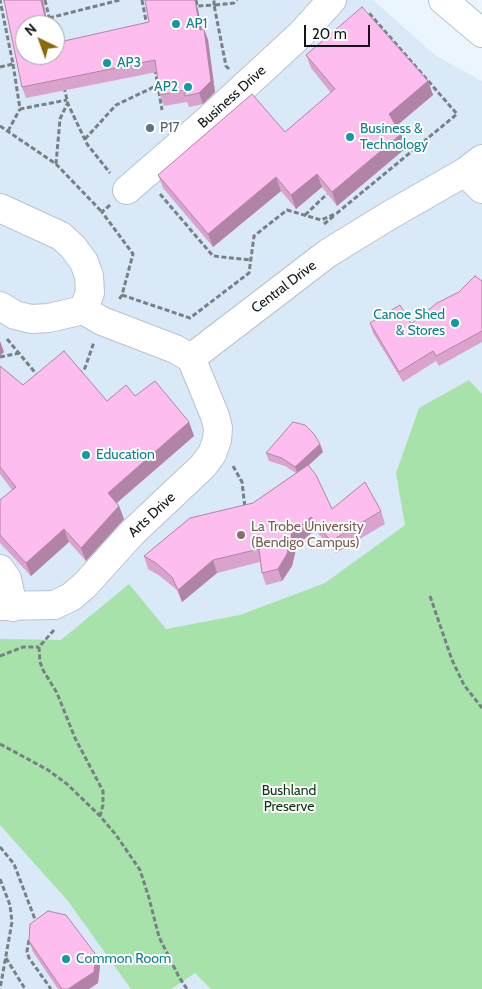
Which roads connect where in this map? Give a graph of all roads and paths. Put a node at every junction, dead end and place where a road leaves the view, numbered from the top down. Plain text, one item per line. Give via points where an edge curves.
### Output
1 (0, 0) edge
2 (46, 0) edge
3 (120, 0) edge
4 (142, 0) edge
5 (196, 0) edge
6 (214, 0) edge
7 (237, 0) edge
8 (443, 0) edge
9 (326, 2) edge
10 (214, 5) junction
11 (48, 15) edge
12 (61, 15) edge
13 (362, 19) edge
14 (147, 28) edge
15 (482, 33) edge
16 (13, 64) junction
17 (154, 66) edge
18 (0, 67) edge
19 (63, 81) edge
20 (158, 85) junction
21 (244, 86) junction
22 (67, 102) junction
23 (20, 109) junction
24 (162, 110) edge
25 (0, 126) edge
26 (8, 131) junction
27 (84, 139) junction
28 (56, 164) junction
29 (476, 174) edge
30 (135, 182) junction
31 (327, 194) edge
32 (0, 208) edge
33 (102, 212) junction
34 (305, 215) junction
35 (189, 218) edge
36 (184, 222) junction
37 (251, 260) junction
38 (122, 295) junction
39 (0, 306) edge
40 (92, 316) junction
41 (6, 338) dead end
42 (19, 353) junction
43 (0, 357) edge
44 (191, 358) junction
45 (75, 367) edge
46 (41, 380) edge
47 (218, 440) junction
48 (245, 509) edge
49 (0, 570) edge
50 (430, 596) dead end
51 (62, 602) junction
52 (7, 607) edge
53 (39, 647) junction
54 (0, 656) edge
55 (482, 708) edge
56 (0, 744) edge
57 (100, 816) junction
58 (0, 847) edge
59 (0, 879) edge
60 (34, 928) edge
61 (31, 935) edge
62 (6, 957) junction
63 (0, 989) edge
64 (25, 989) edge
65 (51, 989) edge
66 (187, 989) edge

1 - 16 path
2 - 11 path
3 - 12 path
4 - 14 path
5 - 10 path via 197,6
6 - 10 path
7 - 10 path
8 - 15 street
9 - 21 street, Business Drive via 301,34
10 - 21 path via 226,66
13 - 34 path via 369,12 457,114 337,213 321,220
16 - 18 path
16 - 23 path
17 - 20 path
19 - 22 path
20 - 24 path
20 - 27 path via 116,105
21 - 30 street, Business Drive
22 - 23 path
22 - 27 path
22 - 28 path via 60,119
23 - 26 path
25 - 26 path
26 - 28 path
27 - 30 path via 106,168
28 - 33 path
29 - 44 street, Central Drive via 302,258
30 - 33 path
30 - 36 path
31 - 34 path
32 - 40 street via 61,236 73,247 89,276
33 - 38 path via 133,254
34 - 37 path via 286,210 254,236
35 - 36 path
36 - 37 path via 213,256
37 - 38 path via 249,273 190,318
38 - 40 path
39 - 40 street via 15,315 32,319
40 - 44 street
40 - 45 path via 85,368 79,374
41 - 42 path
42 - 43 path
42 - 46 path
44 - 47 street via 215,416
47 - 48 path via 242,482
47 - 51 street, Arts Drive via 212,454 195,475 132,533 85,585
49 - 52 street via 7,579
50 - 55 path via 452,660 464,685
51 - 52 street, Arts Drive
51 - 53 path via 69,614
53 - 54 path via 23,648
53 - 57 path via 43,670 53,684 102,791
56 - 57 path via 48,770
57 - 66 path via 140,870 159,937
58 - 60 path via 14,864 35,918
59 - 62 path via 12,913
61 - 65 path via 27,945 29,958
62 - 63 path
62 - 64 path

